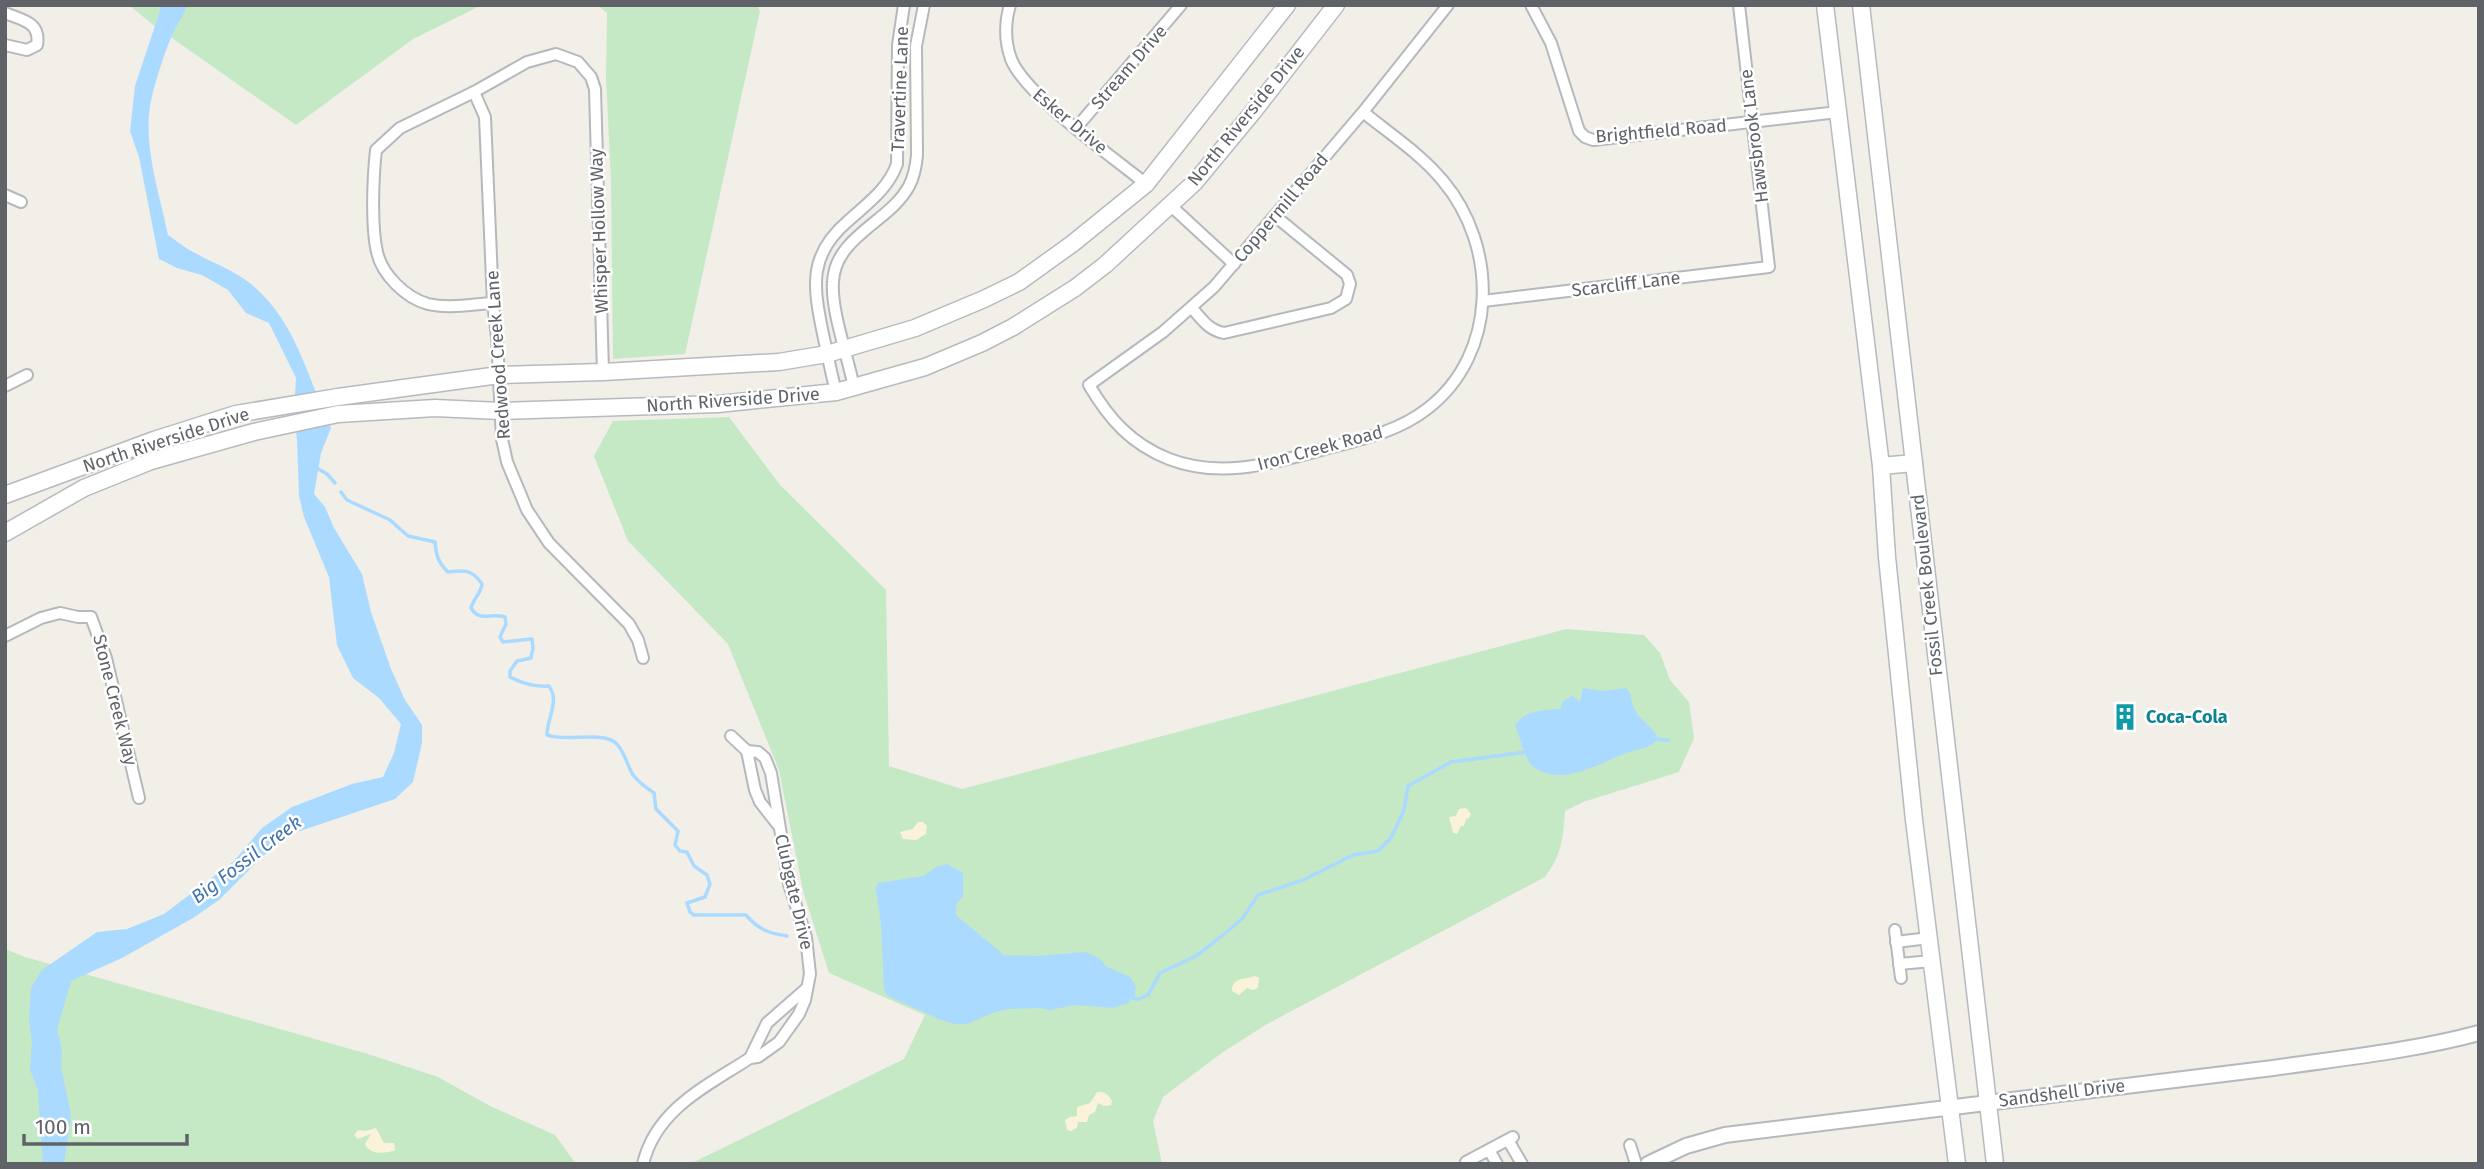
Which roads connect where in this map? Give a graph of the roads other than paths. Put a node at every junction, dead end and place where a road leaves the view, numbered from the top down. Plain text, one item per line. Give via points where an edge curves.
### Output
1 (904, 5) edge
2 (924, 5) edge
3 (1010, 5) edge
4 (1181, 5) edge
5 (1287, 5) edge
6 (1448, 5) edge
7 (1531, 5) edge
8 (1739, 5) edge
9 (1825, 5) edge
10 (1861, 5) edge
11 (1329, 8) edge
12 (5, 13) edge
13 (5, 45) edge
14 (474, 92) junction
15 (1363, 112) junction
16 (1838, 112) junction
17 (1753, 122) junction
18 (1077, 127) junction
19 (1146, 184) junction
20 (5, 195) edge
21 (22, 202) dead end
22 (1170, 205) junction
23 (1275, 216) junction
24 (1234, 264) junction
25 (1769, 267) joint
26 (1483, 301) junction
27 (493, 303) junction
28 (1192, 308) junction
29 (846, 349) junction
30 (827, 354) junction
31 (603, 372) junction
32 (27, 375) dead end
33 (499, 376) junction
34 (1089, 385) joint
35 (5, 387) edge
36 (854, 388) junction
37 (836, 392) junction
38 (500, 411) junction
39 (1914, 463) junction
40 (1881, 466) junction
41 (5, 495) edge
42 (5, 533) edge
43 (5, 636) edge
44 (643, 658) dead end
45 (731, 736) dead end
46 (747, 751) junction
47 (139, 798) dead end
48 (778, 825) junction
49 (1929, 939) junction
50 (1932, 961) junction
51 (1899, 964) junction
52 (1900, 978) dead end
53 (807, 988) junction
54 (2479, 1033) edge
55 (750, 1058) junction
56 (1987, 1102) junction
57 (1948, 1107) junction
58 (1630, 1145) dead end
59 (1489, 1150) junction
60 (1466, 1162) edge
61 (643, 1164) edge
62 (1497, 1164) edge
63 (1522, 1164) edge
64 (1636, 1164) edge
65 (1648, 1164) edge
66 (1957, 1164) edge
67 (1995, 1164) edge

1 - 30 street, Travertine Lane via 898,45 897,164 884,189 839,228 821,252 815,276
2 - 29 street, Travertine Lane via 916,46 915,169 897,201 838,260 833,279
3 - 18 street, Esker Drive via 1005,22 1011,59 1031,88
4 - 18 street, Stream Drive
5 - 19 main road, North Riverside Drive
6 - 15 street, Coppermill Road
7 - 17 street, Brightfield Road via 1551,43 1579,131 1585,137 1608,139
8 - 17 street, Hawsbrook Lane
9 - 16 main road, Fossil Creek Boulevard
10 - 39 main road, Fossil Creek Boulevard
11 - 22 main road, North Riverside Drive via 1215,159
12 - 13 street via 32,24 39,36 37,45 27,50
14 - 27 street, Redwood Creek Lane via 485,117
14 - 27 street via 400,128 376,150 375,233 384,268 412,298 448,306
14 - 31 street, Whisper Hollow Way via 527,62 556,54 578,62 591,78 595,89
15 - 23 street, Coppermill Road
15 - 26 street, Iron Creek Road via 1421,158 1456,198 1480,255
16 - 17 street, Brightfield Road
16 - 40 main road, Fossil Creek Boulevard
17 - 25 street, Hawsbrook Lane
18 - 19 street, Esker Drive
19 - 22 main road
19 - 29 main road, North Riverside Drive via 1018,282 915,328
20 - 21 street
22 - 24 street
22 - 36 main road, North Riverside Drive via 1105,265 1023,321 925,366
23 - 24 street, Coppermill Road
23 - 28 street via 1347,275 1346,299 1331,308 1224,333 1205,324
24 - 28 street, Coppermill Road
25 - 26 street, Scarcliff Lane
26 - 34 street, Iron Creek Road via 1478,333 1467,360 1429,408 1388,431 1264,465 1199,468 1156,454 1124,433
27 - 33 street, Redwood Creek Lane
28 - 34 street, Coppermill Road
29 - 30 main road, North Riverside Drive
29 - 36 street, Travertine Lane
30 - 31 main road, North Riverside Drive via 740,365
30 - 37 street, Travertine Lane
31 - 33 main road, North Riverside Drive
32 - 35 street
33 - 38 street, Redwood Creek Lane
33 - 41 main road, North Riverside Drive via 236,414
36 - 37 main road, North Riverside Drive
37 - 38 main road, North Riverside Drive via 718,404
38 - 42 main road, North Riverside Drive via 435,408 338,414 270,429 117,473
38 - 44 street, Redwood Creek Lane via 507,463 527,510 549,543 629,624
39 - 40 main road
39 - 56 main road, Fossil Creek Boulevard
40 - 49 main road, Fossil Creek Boulevard
43 - 47 street, Stone Creek Way via 60,613 89,615 98,632
45 - 46 street, Clubgate Drive
46 - 48 street via 760,802
46 - 48 street, Clubgate Drive via 758,752 768,765
48 - 53 street, Clubgate Drive via 809,949
49 - 50 main road, Fossil Creek Boulevard
49 - 51 street via 1895,936
50 - 51 street
50 - 57 main road, Fossil Creek Boulevard
51 - 52 street
53 - 55 street via 767,1023
53 - 55 street, Clubgate Drive via 799,1014 779,1042
54 - 56 street, Sandshell Drive via 2357,1056
55 - 61 street, Clubgate Drive via 677,1107 655,1133
56 - 57 street, Sandshell Drive
56 - 67 main road, Fossil Creek Boulevard
57 - 65 street, Sandshell Drive via 1725,1135
57 - 66 main road, Fossil Creek Boulevard
58 - 64 street
59 - 60 street
59 - 62 street
59 - 63 street via 1510,1138

